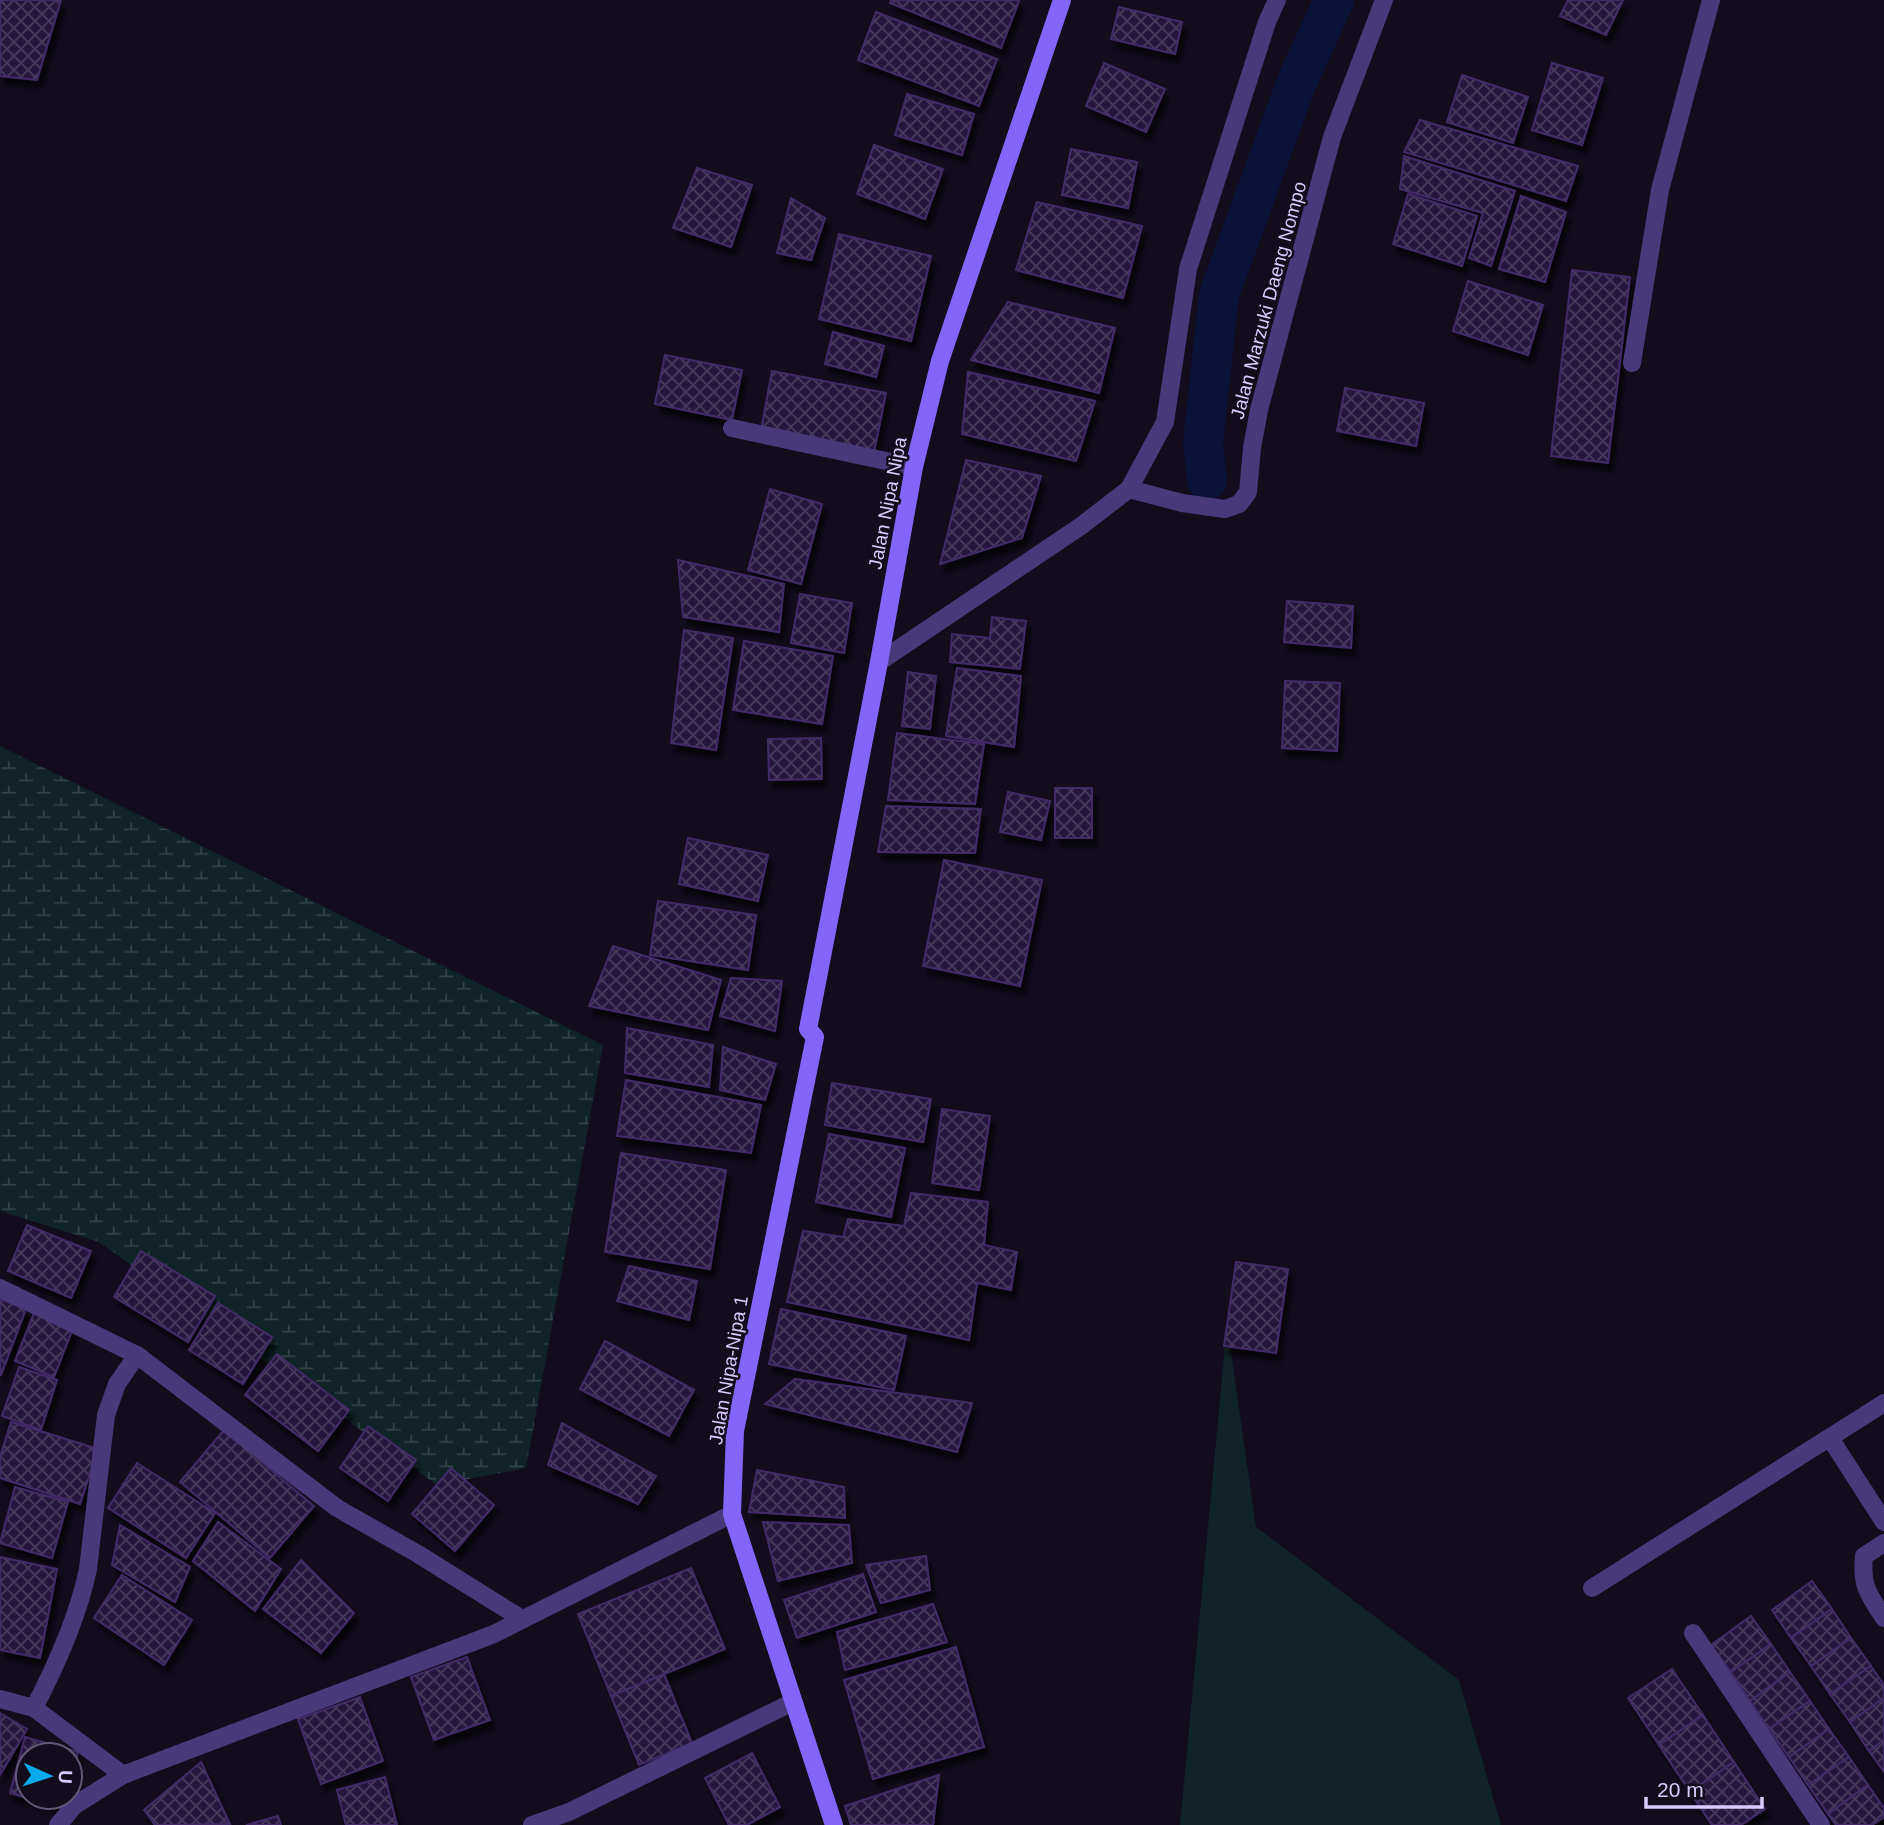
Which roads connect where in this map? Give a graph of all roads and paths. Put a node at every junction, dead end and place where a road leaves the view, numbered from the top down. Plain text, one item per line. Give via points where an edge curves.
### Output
1 (1062, 0) edge
2 (1277, 0) edge
3 (1384, 0) edge
4 (1711, 0) edge
5 (1632, 363) dead end
6 (732, 428) dead end
7 (914, 467) junction
8 (1129, 489) junction
9 (879, 662) junction
10 (811, 1033) joint
11 (0, 1288) edge
12 (137, 1355) junction
13 (1884, 1403) edge
14 (1830, 1437) junction
15 (732, 1514) junction
16 (1884, 1522) edge
17 (1884, 1542) edge
18 (1592, 1588) dead end
19 (1884, 1618) edge
20 (522, 1619) junction
21 (1693, 1633) dead end
22 (0, 1699) edge
23 (793, 1702) junction
24 (34, 1707) junction
25 (123, 1774) junction
26 (58, 1825) edge
27 (532, 1825) edge
28 (834, 1825) edge
29 (1821, 1825) edge

1 - 7 street, Jalan Nipa Nipa via 964,283
2 - 8 street via 1188,269 1165,422
3 - 8 street, Jalan Marzuki Daeng Nompo via 1332,137 1259,410 1248,492 1239,504 1225,509
4 - 5 street via 1660,190
6 - 7 street
7 - 9 street, Jalan Nipa Nipa
8 - 9 street
9 - 10 street, Jalan Nipa Nipa
10 - 15 street, Jalan Nipa-Nipa 1 via 735,1431
11 - 12 street
12 - 20 street via 337,1508
12 - 24 street via 117,1384 106,1415 83,1593
13 - 14 street
14 - 16 street
14 - 18 street
15 - 20 street
15 - 23 street, Jalan Nipa-Nipa 1
17 - 19 street via 1864,1556 1862,1573 1866,1592
20 - 25 street via 494,1634
21 - 29 street
22 - 24 street
23 - 27 street via 569,1812
23 - 28 street, Jalan Nipa-Nipa 1
24 - 25 street
25 - 26 street via 75,1805

